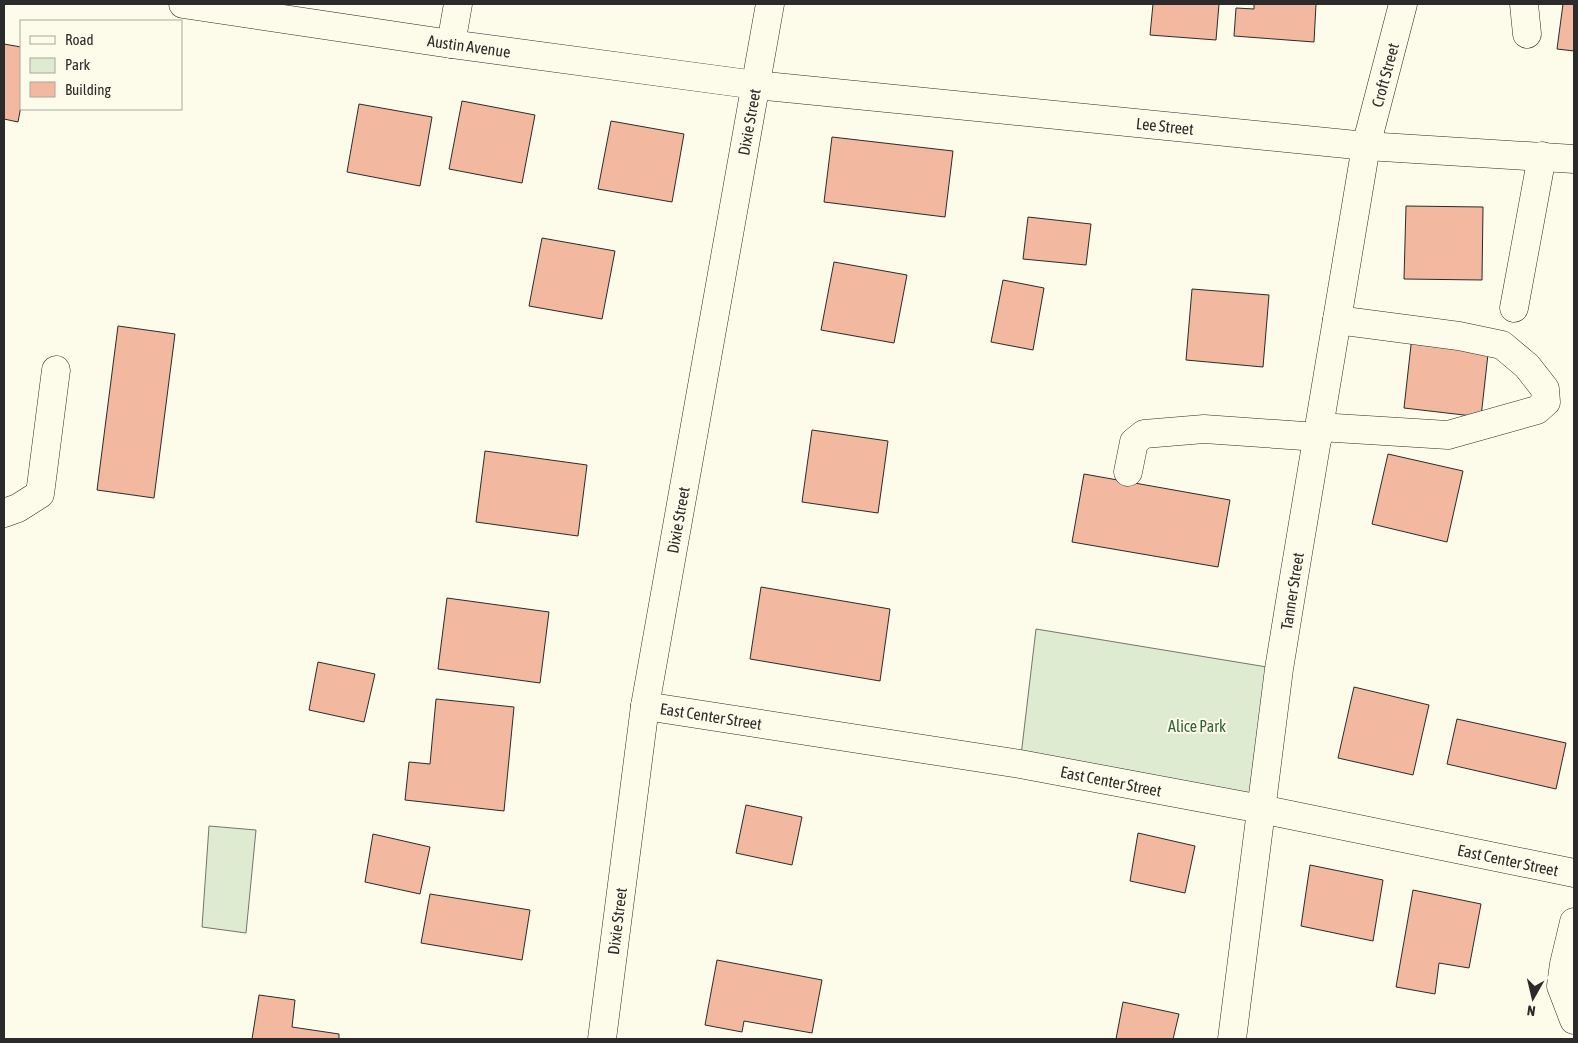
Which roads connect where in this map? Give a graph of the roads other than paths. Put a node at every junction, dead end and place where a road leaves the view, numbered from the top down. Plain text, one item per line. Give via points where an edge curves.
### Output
1 (183, 4) edge
2 (458, 4) edge
3 (770, 4) edge
4 (1403, 4) edge
5 (1524, 4) edge
6 (1526, 34) dead end
7 (451, 44) junction
8 (756, 85) junction
9 (1366, 146) junction
10 (1542, 156) junction
11 (1574, 159) edge
12 (1514, 308) dead end
13 (1337, 320) junction
14 (56, 370) dead end
15 (1318, 432) junction
16 (1128, 472) dead end
17 (4, 513) edge
18 (644, 706) junction
19 (1261, 809) junction
20 (1574, 873) edge
21 (1574, 922) edge
22 (1574, 1019) edge
23 (602, 1039) edge
24 (1232, 1039) edge

1 - 7 street, Austin Avenue
2 - 7 street
3 - 8 street, Dixie Street
4 - 9 street, Croft Street
5 - 6 street
7 - 8 street, Austin Avenue
8 - 9 street, Lee Street
8 - 18 street, Dixie Street
9 - 10 street, Lee Street
9 - 13 street, Tanner Street
10 - 11 street, Lee Street
10 - 12 street
13 - 15 street, Tanner Street
13 - 15 street via 1502,345 1527,366 1546,389 1546,402 1537,410 1448,435
14 - 17 street via 40,494
15 - 16 street via 1204,429 1144,434 1134,442
15 - 19 street, Tanner Street via 1279,669
18 - 19 street, East Center Street via 1020,764
18 - 23 street, Dixie Street
19 - 20 street, East Center Street
19 - 24 street, Tanner Street
21 - 22 street via 1561,986

